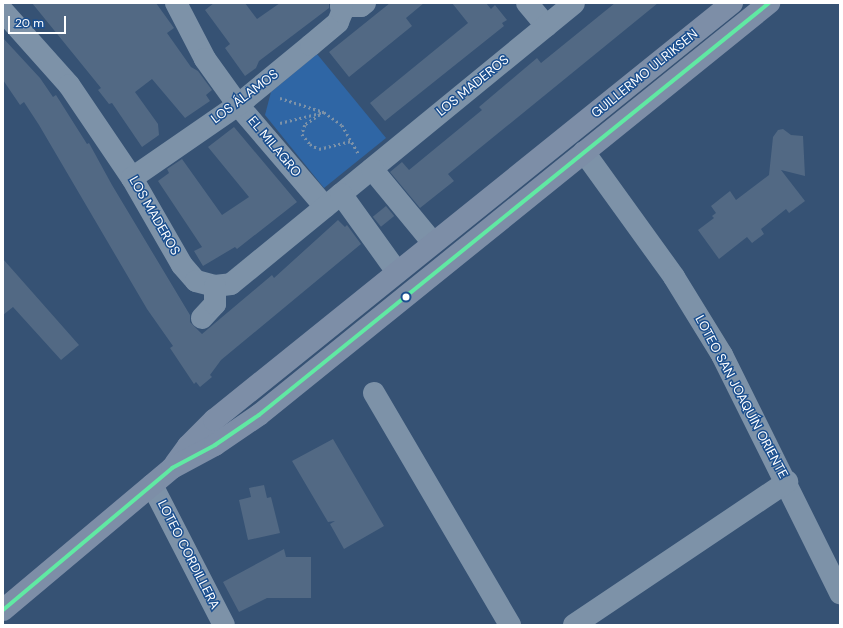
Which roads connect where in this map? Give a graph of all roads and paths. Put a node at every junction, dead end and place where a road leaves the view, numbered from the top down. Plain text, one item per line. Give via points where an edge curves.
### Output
1 (176, 3) edge
2 (366, 3) edge
3 (527, 3) edge
4 (574, 3) edge
5 (732, 3) edge
6 (769, 3) edge
7 (341, 5) edge
8 (3, 10) edge
9 (546, 26) junction
10 (274, 99) dead end
11 (238, 104) junction
12 (324, 112) junction
13 (258, 129) junction
14 (352, 141) junction
15 (584, 152) junction
16 (367, 172) junction
17 (132, 178) junction
18 (341, 194) junction
19 (324, 208) junction
20 (434, 243) junction
21 (398, 272) junction
22 (215, 286) junction
23 (202, 318) dead end
24 (374, 393) dead end
25 (172, 468) junction
26 (787, 482) junction
27 (152, 485) junction
28 (840, 593) edge
29 (6, 606) edge
30 (224, 625) edge
31 (510, 625) edge
32 (574, 625) edge

1 - 11 street, EL MILAGRO via 205,60
2 - 7 street via 361,6
3 - 9 street
4 - 9 street, LOS MADEROS
5 - 20 main road, GUILLERMO ULRIKSEN
6 - 15 main road, GUILLERMO ULRIKSEN
7 - 11 street, LOS ÁLAMOS via 338,22
8 - 17 street, LOS MADEROS via 69,85
9 - 16 street, LOS MADEROS
10 - 12 path via 281,98
11 - 13 street, EL MILAGRO
11 - 17 street, LOS ÁLAMOS
12 - 13 path
12 - 14 path via 342,125
12 - 14 path via 304,125 302,134 310,144 320,149
13 - 19 street, EL MILAGRO
14 - 16 path via 359,150
15 - 25 main road, GUILLERMO ULRIKSEN via 248,423 215,445
15 - 26 street, LOTEO SAN JOAQUÍN ORIENTE via 674,277 699,317 743,395
16 - 18 street, LOS MADEROS
16 - 20 street
17 - 22 street, LOS MADEROS via 182,265 196,281
18 - 19 street, LOS MADEROS
18 - 21 street
19 - 22 street, LOS MADEROS via 231,284
20 - 21 main road, GUILLERMO ULRIKSEN
21 - 25 main road, GUILLERMO ULRIKSEN via 214,420 188,446
22 - 23 street via 215,304
24 - 31 street
25 - 27 main road, GUILLERMO ULRIKSEN
26 - 28 street, LOTEO SAN JOAQUÍN ORIENTE
26 - 32 street
27 - 29 main road, GUILLERMO ULRIKSEN
27 - 30 street, LOTEO CORDILLERA

